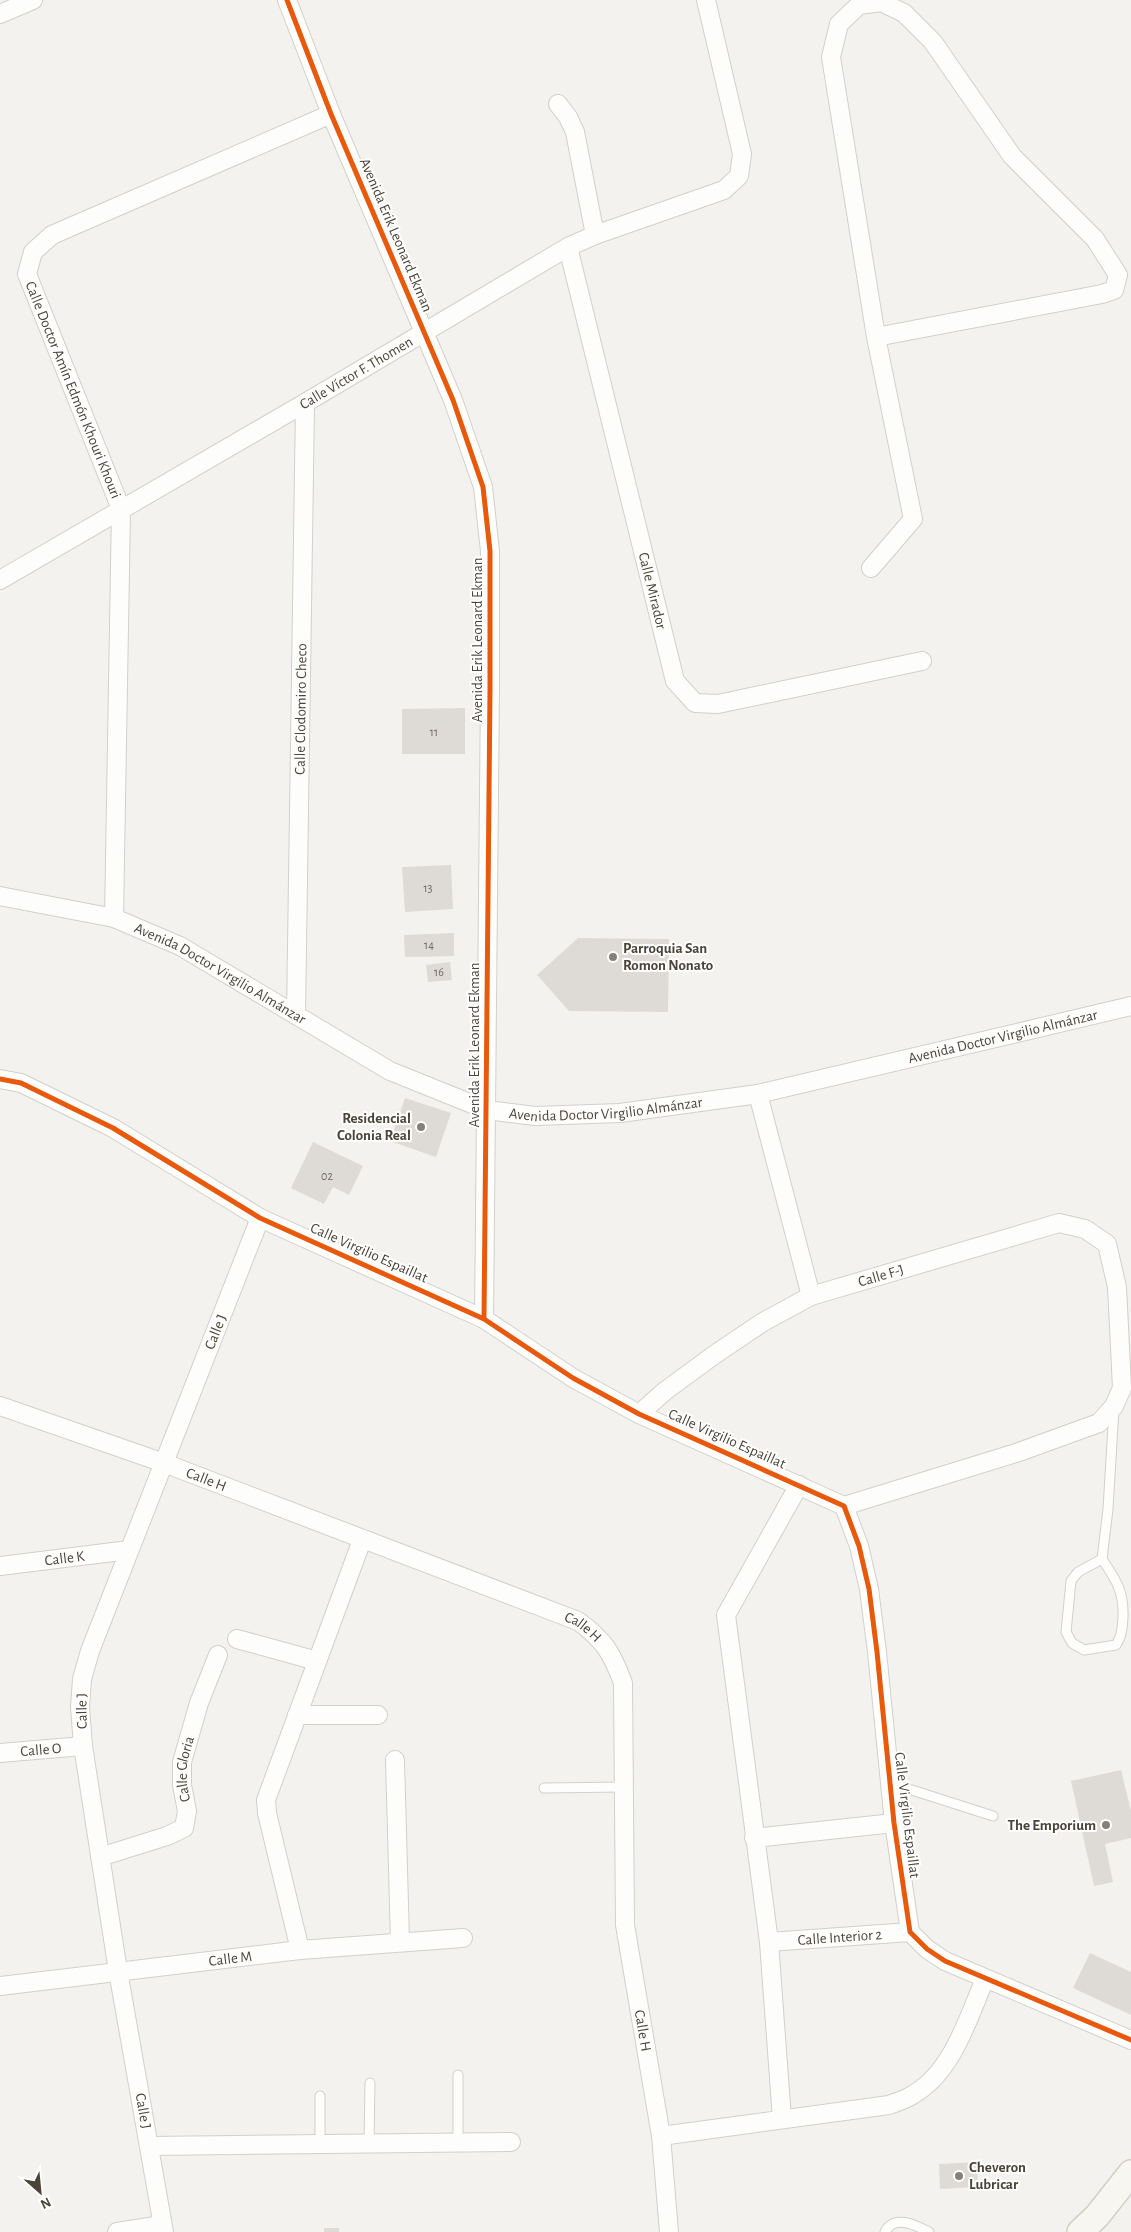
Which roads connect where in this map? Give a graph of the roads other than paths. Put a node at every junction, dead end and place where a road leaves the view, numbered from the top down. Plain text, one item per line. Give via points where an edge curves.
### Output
1 (33, 0) edge
2 (287, 0) edge
3 (706, 0) edge
4 (859, 3) edge
5 (0, 14) edge
6 (558, 104) dead end
7 (331, 114) junction
8 (595, 235) junction
9 (568, 247) junction
10 (424, 331) junction
11 (876, 337) junction
12 (305, 403) junction
13 (121, 509) junction
14 (871, 568) dead end
15 (0, 580) edge
16 (922, 661) dead end
17 (0, 896) edge
18 (114, 918) junction
19 (1131, 1006) edge
20 (296, 1015) junction
21 (0, 1079) edge
22 (758, 1094) junction
23 (487, 1110) junction
24 (260, 1218) junction
25 (1124, 1287) edge
26 (811, 1296) junction
27 (484, 1319) junction
28 (0, 1406) edge
29 (1114, 1406) junction
30 (639, 1414) junction
31 (164, 1463) junction
32 (799, 1485) junction
33 (844, 1506) junction
34 (362, 1540) junction
35 (129, 1550) junction
36 (1102, 1559) junction
37 (0, 1566) edge
38 (237, 1639) dead end
39 (218, 1655) dead end
40 (317, 1662) junction
41 (297, 1715) junction
42 (378, 1715) dead end
43 (83, 1746) junction
44 (0, 1753) edge
45 (395, 1760) dead end
46 (890, 1783) junction
47 (624, 1787) junction
48 (544, 1788) dead end
49 (993, 1816) dead end
50 (894, 1823) junction
51 (754, 1838) junction
52 (100, 1857) junction
53 (910, 1932) junction
54 (462, 1938) dead end
55 (400, 1941) junction
56 (769, 1942) junction
57 (300, 1950) junction
58 (118, 1972) junction
59 (985, 1979) junction
60 (0, 1986) edge
61 (1131, 2040) edge
62 (458, 2075) dead end
63 (370, 2083) dead end
64 (320, 2096) dead end
65 (782, 2118) junction
66 (661, 2136) junction
67 (512, 2142) dead end
68 (458, 2143) junction
69 (320, 2144) junction
70 (369, 2144) junction
71 (150, 2146) junction
72 (1131, 2172) edge
73 (163, 2228) edge
74 (117, 2232) edge
75 (669, 2232) edge
76 (885, 2232) edge
77 (929, 2232) edge
78 (1080, 2232) edge

1 - 5 street
2 - 7 street, Avenida Erik Leonard Ekman
3 - 8 street, Calle Víctor F. Thomen via 742,154 739,176 724,190
4 - 11 street via 839,24 831,57
4 - 11 street via 881,2 904,13 933,42 1012,156 1095,239 1118,275 1114,290 1102,294
6 - 8 street via 575,132
7 - 10 street, Avenida Erik Leonard Ekman
7 - 13 street, Calle Doctor Amín Edmón Khouri Khouri via 52,235 33,252 27,274
8 - 9 street, Calle Víctor F. Thomen
9 - 10 street, Calle Víctor F. Thomen
9 - 16 street, Calle Mirador via 675,681 695,703 718,704
10 - 12 street, Calle Víctor F. Thomen
10 - 23 street, Avenida Erik Leonard Ekman via 481,480 490,551
11 - 14 street via 914,518
12 - 13 street, Calle Víctor F. Thomen
12 - 20 street, Calle Clodomiro Checo
13 - 15 street, Calle Víctor F. Thomen
13 - 18 street, Calle Doctor Amín Edmón Khouri Khouri
17 - 18 street, Avenida Doctor Virgilio Almánzar
18 - 20 street, Avenida Doctor Virgilio Almánzar via 180,946
19 - 22 street, Avenida Doctor Virgilio Almánzar
20 - 23 street, Avenida Doctor Virgilio Almánzar via 390,1072
21 - 24 street, Calle Virgilio Espaillat via 21,1083 112,1128
22 - 23 street, Avenida Doctor Virgilio Almánzar via 620,1113 535,1116
22 - 26 street
23 - 27 street, Avenida Erik Leonard Ekman
24 - 27 street, Calle Virgilio Espaillat
24 - 31 street, Calle J
25 - 26 street, Calle F-J via 1107,1244 1085,1228 1059,1223
25 - 29 street, Calle F-J via 1122,1388
26 - 30 street, Calle F-J via 763,1322 714,1355
27 - 30 street, Calle Virgilio Espaillat via 572,1378
28 - 31 street, Calle H
29 - 33 street via 1099,1423 1016,1453
29 - 36 lane
30 - 32 street, Calle Virgilio Espaillat
31 - 34 street, Calle H
31 - 35 street, Calle J
32 - 33 street, Calle Virgilio Espaillat
32 - 51 street via 726,1614
33 - 46 street, Calle Virgilio Espaillat via 860,1546 869,1589
34 - 40 street
34 - 47 street, Calle H via 578,1622 598,1635 615,1660 623,1683
35 - 37 street, Calle K
35 - 43 street, Calle J via 82,1679
36 - 36 lane via 1078,1572 1071,1582 1066,1632 1072,1643 1084,1650 1116,1645 1122,1636 1124,1599
38 - 40 street
39 - 52 street, Calle Gloria via 199,1703 182,1762 187,1811 184,1828
40 - 41 street
41 - 42 street
41 - 57 street via 266,1800
43 - 44 street, Calle O
43 - 52 street, Calle J
45 - 55 street
46 - 49 lane
46 - 50 street, Calle Virgilio Espaillat
47 - 48 lane
47 - 66 street, Calle H via 625,1925
50 - 51 street
50 - 53 street, Calle Virgilio Espaillat
51 - 56 street
52 - 58 street, Calle J
53 - 56 street, Calle Interior 2
53 - 59 street via 927,1950 944,1961
54 - 55 street, Calle M
55 - 57 street, Calle M
56 - 65 street
57 - 58 street, Calle M
58 - 60 street, Calle M
58 - 71 street, Calle J
59 - 61 street
59 - 65 street via 950,2056 937,2075 915,2094 889,2106
62 - 68 lane
63 - 70 lane
64 - 69 lane
65 - 66 street
66 - 75 street, Calle H
67 - 68 street
68 - 70 street
69 - 70 street
69 - 71 street
71 - 73 street, Calle J
72 - 78 main road via 1097,2216
73 - 74 street
76 - 77 lane via 898,2222

